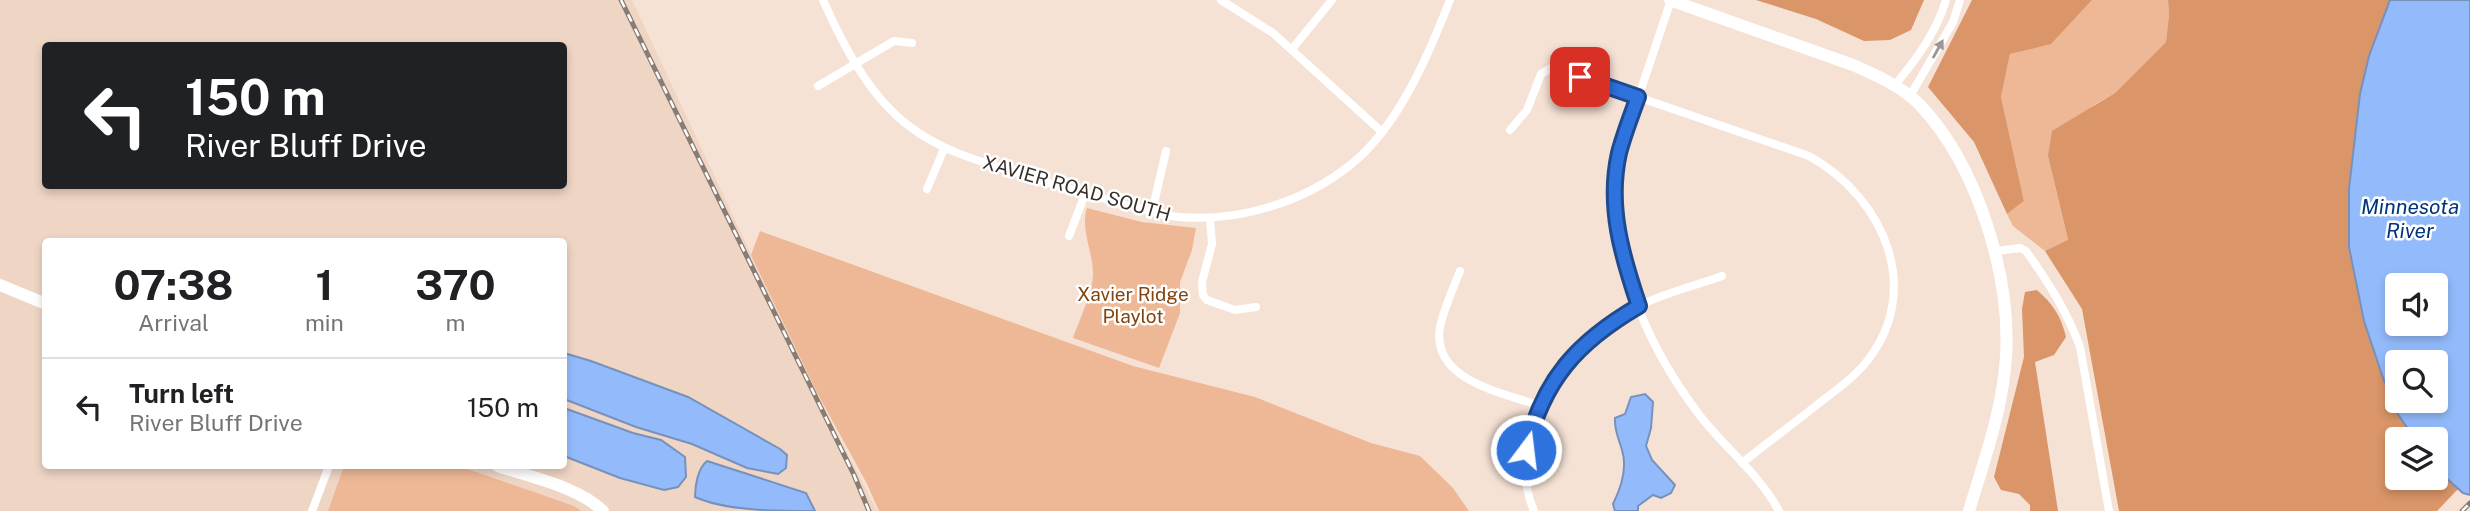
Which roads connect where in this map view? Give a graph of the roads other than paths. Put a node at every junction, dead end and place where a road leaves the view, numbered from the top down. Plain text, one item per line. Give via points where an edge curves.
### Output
1 (823, 0) edge
2 (1221, 0) edge
3 (1332, 0) edge
4 (1450, 0) edge
5 (1671, 0) edge
6 (1946, 0) edge
7 (1960, 0) edge
8 (912, 43) dead end
9 (1292, 49) junction
10 (855, 62) junction
11 (818, 86) dead end
12 (1894, 86) junction
13 (1910, 96) junction
14 (1638, 97) junction
15 (1510, 130) dead end
16 (1382, 132) junction
17 (944, 149) junction
18 (1167, 151) dead end
19 (927, 189) dead end
20 (1085, 194) junction
21 (1152, 212) junction
22 (1210, 218) junction
23 (1069, 236) dead end
24 (1996, 251) junction
25 (1460, 271) dead end
26 (1722, 276) dead end
27 (0, 285) edge
28 (0, 293) edge
29 (42, 303) edge
30 (42, 304) edge
31 (1639, 306) junction
32 (1256, 307) dead end
33 (1540, 406) junction
34 (1742, 463) junction
35 (328, 469) edge
36 (507, 469) edge
37 (313, 511) edge
38 (603, 511) edge
39 (1534, 511) edge
40 (1779, 511) edge
41 (1969, 511) edge
42 (2109, 511) edge

1 - 10 street, XAVIER ROAD SOUTH
2 - 9 street
3 - 9 street
4 - 16 street, XAVIER ROAD SOUTH via 1410,88
5 - 12 street via 1853,65
5 - 14 street
6 - 12 street via 1929,39
13 -> 7 street via 1953,22
8 - 10 street via 894,41
9 - 16 street
10 - 11 street
10 - 17 street, XAVIER ROAD SOUTH via 889,108
12 - 13 street
13 - 24 street via 1958,158
14 - 15 street via 1551,68 1541,74 1527,110
14 - 31 street via 1619,155 1614,205 1622,256
14 - 34 street via 1829,167 1875,217 1890,255 1894,274 1890,314 1874,351 1847,382
16 - 22 street, XAVIER ROAD SOUTH via 1349,166 1293,198
17 - 19 street
17 - 20 street, XAVIER ROAD SOUTH
18 - 21 street
20 - 21 street, XAVIER ROAD SOUTH
20 - 23 street
21 - 22 street, XAVIER ROAD SOUTH
22 - 32 street via 1212,244 1203,295 1235,310
24 - 41 street via 2007,322 2006,358 1994,428
24 - 42 street via 2026,251 2072,324
25 - 33 street via 1440,328 1448,364 1467,379
26 - 31 street
27 - 29 street
28 - 30 street
31 - 33 street via 1574,353
31 - 34 street via 1679,386
33 - 39 street via 1524,467
34 - 40 street
35 - 37 street
36 - 38 street via 573,492

